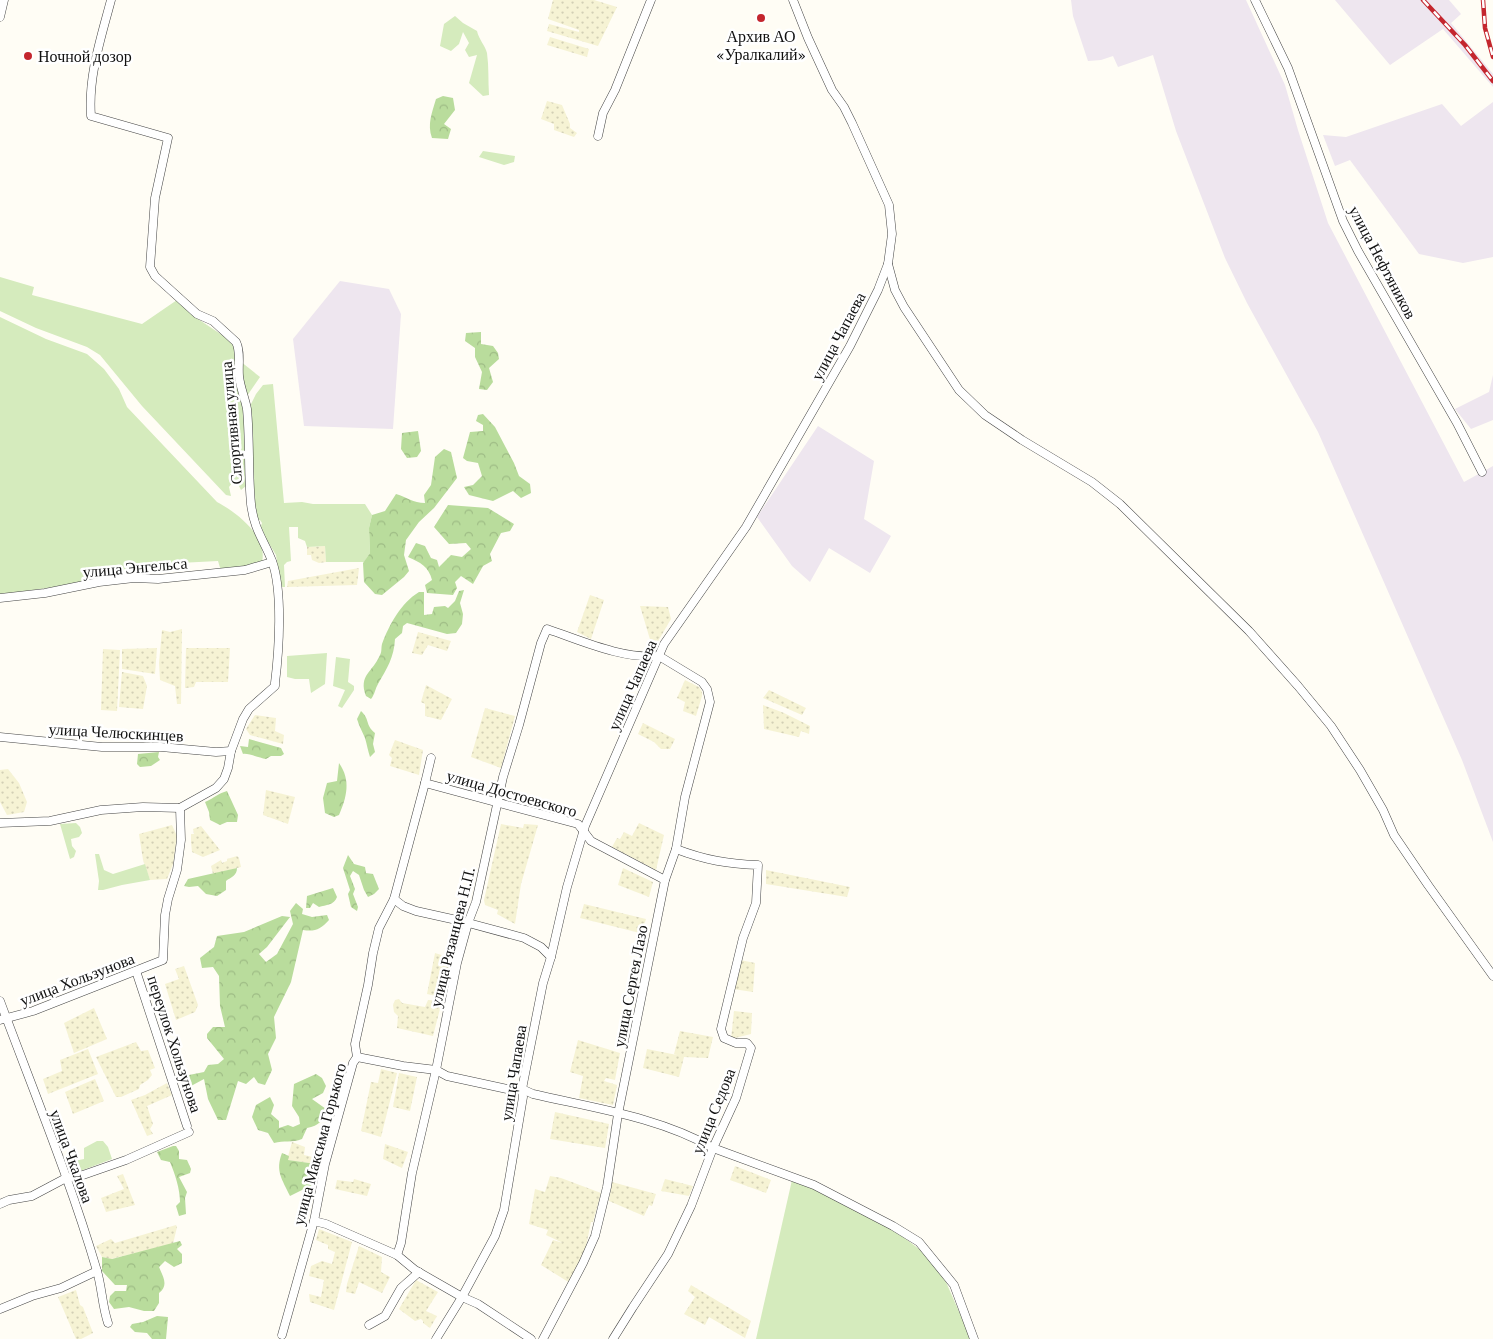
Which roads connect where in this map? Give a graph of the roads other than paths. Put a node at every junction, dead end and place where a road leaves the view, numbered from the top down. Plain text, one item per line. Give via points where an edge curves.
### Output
1 (4, 0) edge
2 (111, 0) edge
3 (650, 0) edge
4 (793, 0) edge
5 (1255, 0) edge
6 (0, 17) edge
7 (598, 136) dead end
8 (888, 264) junction
9 (1482, 472) dead end
10 (272, 562) junction
11 (0, 598) edge
12 (659, 656) junction
13 (0, 737) edge
14 (231, 751) junction
15 (431, 758) dead end
16 (425, 783) junction
17 (498, 803) junction
18 (180, 808) junction
19 (0, 823) edge
20 (584, 832) junction
21 (676, 849) junction
22 (665, 880) junction
23 (394, 899) junction
24 (468, 923) junction
25 (551, 957) junction
26 (136, 971) junction
27 (1493, 976) edge
28 (0, 1001) edge
29 (3, 1018) edge
30 (357, 1057) junction
31 (436, 1070) junction
32 (522, 1089) junction
33 (618, 1114) junction
34 (713, 1148) junction
35 (66, 1178) junction
36 (0, 1204) edge
37 (314, 1221) junction
38 (398, 1255) junction
39 (97, 1271) junction
40 (419, 1272) junction
41 (462, 1297) junction
42 (0, 1309) edge
43 (108, 1323) dead end
44 (369, 1324) dead end
45 (282, 1335) dead end
46 (436, 1339) edge
47 (531, 1339) edge
48 (543, 1339) edge
49 (613, 1339) edge
50 (974, 1339) edge

1 - 6 street
2 - 10 street, Спортивная улица via 93,73 91,116 168,138 155,198 150,267 155,276 197,314 213,321 238,346 237,363 246,408 252,505 257,530
3 - 7 street via 604,113
4 - 8 street, улица Чапаева via 832,90 852,123 889,205 892,234
5 - 9 street, улица Нефтяников via 1288,68 1343,221
8 - 12 street, улица Чапаева via 850,346 811,416 746,527 664,644
8 - 27 street via 895,290 904,307 958,390 986,415 1092,482 1120,504 1249,631 1332,726 1394,835
10 - 11 street, улица Энгельса via 245,570 99,582
10 - 14 street, Спортивная улица via 279,590 275,686 249,709
12 - 17 street, улица Рязанцева Н.П. via 612,651 548,629 531,675
12 - 20 street, улица Чапаева
12 - 21 street, улица Сергея Лазо via 702,682 710,696
13 - 14 street, улица Челюскинцев via 102,747
14 - 18 street, Спортивная улица via 226,774 216,788
15 - 16 street, улица Максима Горького
16 - 17 street, улица Достоевского
16 - 23 street, улица Максима Горького
17 - 20 street, улица Достоевского via 578,824
17 - 24 street, улица Рязанцева Н.П. via 476,902
18 - 19 street via 144,806 101,810 50,821
18 - 26 street, улица Хользунова via 182,840 165,915 163,960
20 - 22 street, улица Достоевского via 591,841
20 - 25 street, улица Чапаева
21 - 22 street, улица Сергея Лазо
21 - 34 street, улица Седова via 730,864 758,865 756,903 743,938 721,1029 724,1038 747,1043 751,1048 736,1098
22 - 33 street, улица Сергея Лазо
23 - 24 street via 416,911
23 - 30 street, улица Максима Горького via 379,928 373,953 355,1044
24 - 25 street via 529,940
24 - 31 street, улица Рязанцева Н.П.
25 - 32 street, улица Чапаева
26 - 29 street, улица Хользунова via 18,1016
26 - 35 street, переулок Хользунова via 188,1129 126,1160
28 - 29 street, улица Чкалова
29 - 35 street, улица Чкалова
30 - 31 street
30 - 37 street, улица Максима Горького via 325,1164
31 - 32 street via 447,1076 507,1089
31 - 38 street, улица Рязанцева Н.П. via 412,1174
32 - 33 street
32 - 41 street, улица Чапаева via 504,1210 495,1236
33 - 34 street via 661,1126
33 - 48 street, улица Сергея Лазо via 595,1236
34 - 49 street, улица Седова via 668,1254
34 - 50 street via 814,1185 919,1242 954,1285
35 - 36 street via 32,1196
35 - 39 street, улица Чкалова
37 - 38 street
37 - 45 street, улица Максима Горького
38 - 40 street
39 - 42 street via 61,1288
39 - 43 street, улица Чкалова
40 - 41 street
40 - 44 street via 401,1288 385,1316
41 - 46 street, улица Чапаева
41 - 47 street

